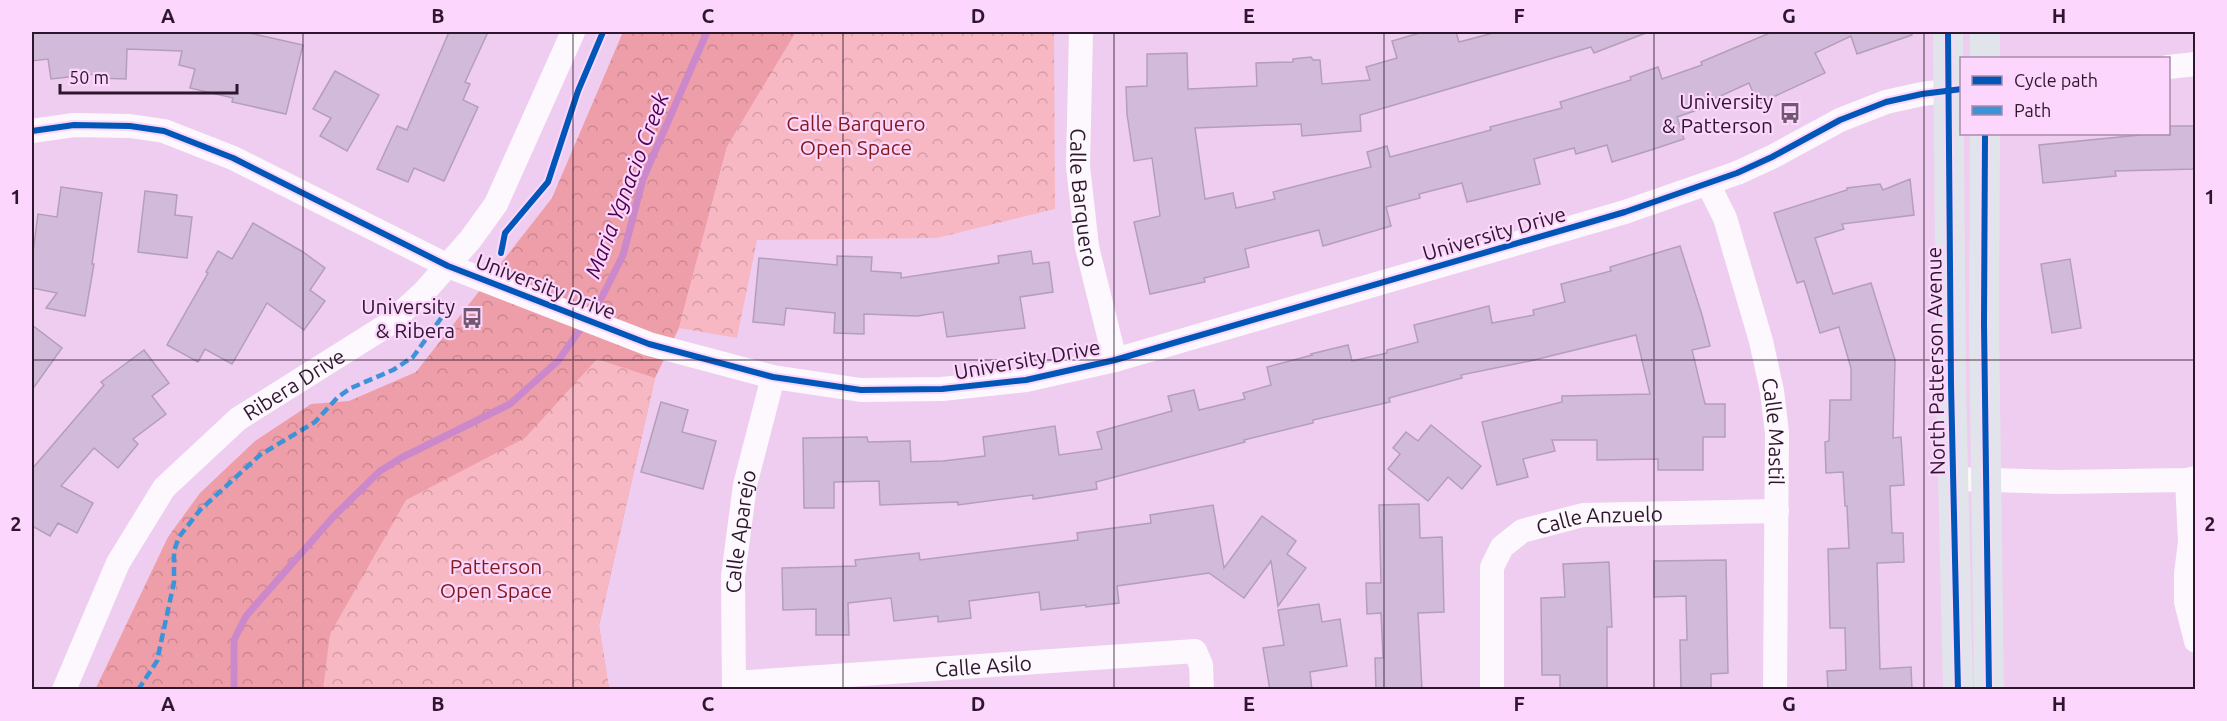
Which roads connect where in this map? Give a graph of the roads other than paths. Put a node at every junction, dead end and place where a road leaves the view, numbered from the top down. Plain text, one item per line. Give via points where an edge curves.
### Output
1 (573, 32) edge
2 (1081, 32) edge
3 (1948, 32) edge
4 (1985, 32) edge
5 (1985, 57) edge
6 (2196, 64) edge
7 (2170, 67) edge
8 (1956, 89) edge
9 (32, 131) edge
10 (1985, 135) edge
11 (1708, 184) junction
12 (448, 266) junction
13 (1115, 360) junction
14 (773, 377) junction
15 (2191, 479) edge
16 (1953, 480) junction
17 (1986, 480) junction
18 (1777, 511) junction
19 (2196, 641) edge
20 (734, 686) edge
21 (64, 690) edge
22 (1202, 690) edge
23 (1492, 690) edge
24 (1775, 690) edge
25 (1958, 690) edge
26 (1989, 690) edge

1 - 12 street, Ribera Drive via 496,204
2 - 13 street, Calle Barquero via 1078,166 1087,247
3 - 8 main road, North Patterson Avenue
4 - 5 main road
6 - 7 street
8 - 11 street, University Drive via 1877,106 1840,120 1772,157
8 - 16 main road, North Patterson Avenue
9 - 12 street, University Drive via 74,125 164,131 233,158
10 - 17 main road
11 - 13 street, University Drive
11 - 18 street, Calle Mastil via 1725,218 1772,391 1777,433
12 - 14 street, University Drive via 649,344
12 - 21 street, Ribera Drive via 388,324 238,419 164,488 118,563
13 - 14 street, University Drive via 1026,380 942,389 861,390
14 - 20 street, Calle Aparejo via 745,485 733,576
15 - 17 street
15 - 19 street via 2186,602
16 - 17 street
16 - 25 main road, North Patterson Avenue
17 - 26 main road
18 - 23 street, Calle Anzuelo via 1583,515 1522,531 1502,547 1492,567
18 - 24 street, Calle Mastil
20 - 22 street, Calle Asilo via 1195,651 1201,665

